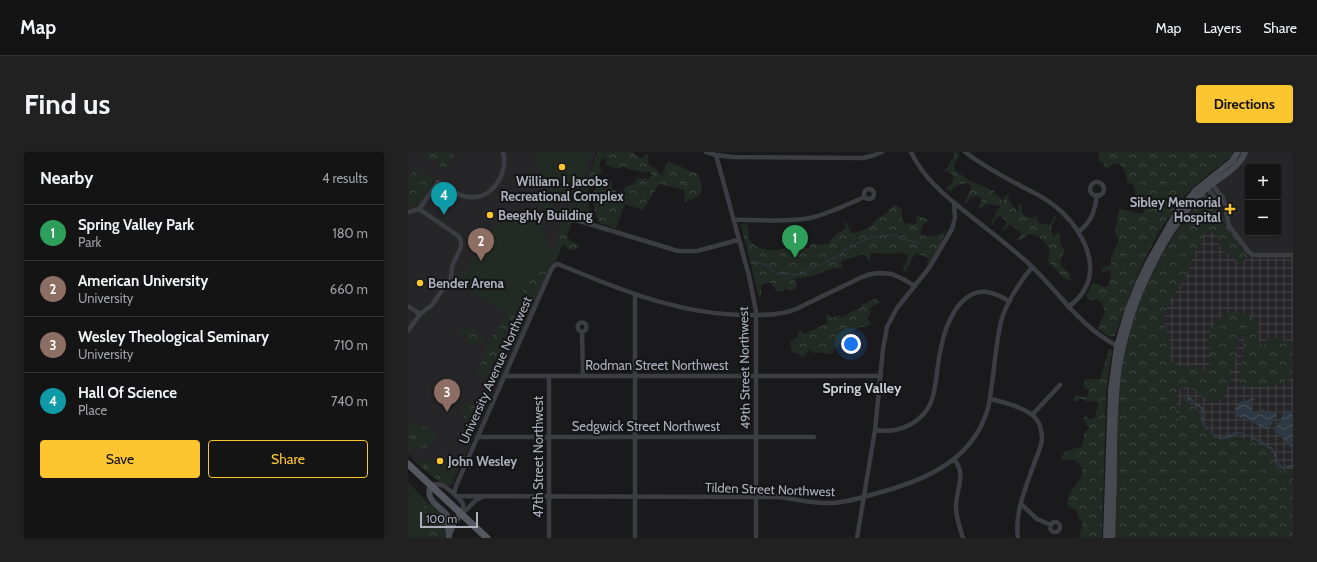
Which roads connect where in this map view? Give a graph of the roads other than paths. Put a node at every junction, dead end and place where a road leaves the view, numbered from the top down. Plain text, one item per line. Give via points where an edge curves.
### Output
1 (503, 152) edge
2 (706, 152) edge
3 (882, 152) edge
4 (911, 152) edge
5 (965, 152) edge
6 (1238, 152) edge
7 (1245, 152) edge
8 (716, 155) junction
9 (1207, 184) junction
10 (1097, 195) dead end
11 (865, 196) dead end
12 (954, 203) junction
13 (419, 209) junction
14 (408, 212) edge
15 (576, 220) dead end
16 (733, 220) junction
17 (1078, 232) junction
18 (738, 240) junction
19 (1293, 255) edge
20 (1032, 267) junction
21 (914, 286) junction
22 (636, 295) junction
23 (1010, 301) junction
24 (408, 306) edge
25 (1068, 307) junction
26 (420, 314) junction
27 (756, 315) junction
28 (408, 331) edge
29 (582, 332) dead end
30 (1120, 347) junction
31 (504, 376) junction
32 (549, 376) junction
33 (583, 376) junction
34 (635, 376) junction
35 (756, 376) junction
36 (881, 376) junction
37 (1060, 385) dead end
38 (990, 399) junction
39 (1032, 415) junction
40 (875, 430) junction
41 (478, 436) junction
42 (549, 437) junction
43 (635, 437) junction
44 (756, 437) junction
45 (814, 437) dead end
46 (954, 459) junction
47 (408, 464) edge
48 (431, 486) junction
49 (456, 486) junction
50 (448, 488) junction
51 (455, 495) junction
52 (483, 497) junction
53 (549, 497) junction
54 (635, 497) junction
55 (756, 497) junction
56 (865, 497) junction
57 (1021, 504) junction
58 (461, 514) junction
59 (1051, 525) dead end
60 (449, 537) edge
61 (487, 538) edge
62 (549, 538) edge
63 (635, 538) edge
64 (756, 538) edge
65 (857, 538) edge
66 (963, 538) edge
67 (1018, 538) edge
68 (1106, 538) edge
69 (1112, 538) edge

1 - 13 street via 503,173 488,192 478,197 464,197 438,182
2 - 8 street
3 - 8 street via 862,158
4 - 12 street via 930,181
5 - 17 street via 990,170 1052,203
6 - 9 main road
7 - 9 main road via 1238,164
8 - 16 street, 49th Street Northwest
9 - 19 street via 1220,203 1224,203 1229,226 1249,252 1253,255
9 - 30 main road via 1179,210 1153,252 1131,301
10 - 17 street via 1091,218
11 - 16 street via 809,218
12 - 20 street
12 - 21 street via 955,218 952,229 931,265
13 - 14 street
13 - 26 street via 457,235 461,241 451,269 451,277 432,305
15 - 18 street via 681,251 697,251
16 - 18 street, 49th Street Northwest
17 - 25 street via 1088,255 1090,276 1084,292
18 - 27 street, 49th Street Northwest via 751,285
20 - 23 street, Tilden Street Northwest
20 - 25 street
21 - 27 street via 894,275 871,274 793,310
21 - 36 street via 889,322 884,339
22 - 27 street via 698,312
22 - 31 street, University Avenue Northwest via 556,264
22 - 34 street
23 - 38 street, Tilden Street Northwest via 999,330
23 - 40 street via 985,292 973,294 964,300 951,318 944,335 934,392 926,410 918,419 904,427 889,431
24 - 26 street
25 - 30 street via 1088,326
26 - 28 street
27 - 35 street, 49th Street Northwest
29 - 33 street
30 - 68 main road via 1113,372 1110,399
30 - 69 main road
31 - 32 street, Rodman Street Northwest
31 - 41 street, University Avenue Northwest
32 - 33 street, Rodman Street Northwest
32 - 42 street, 47th Street Northwest
33 - 34 street, Rodman Street Northwest
34 - 35 street, Rodman Street Northwest
34 - 43 street
35 - 36 street, Rodman Street Northwest
35 - 44 street, 49th Street Northwest
36 - 40 street
37 - 39 street
38 - 39 street via 1010,404
38 - 46 street, Tilden Street Northwest via 978,432
39 - 57 street via 1040,426 1042,440
40 - 56 street
41 - 42 street, Sedgwick Street Northwest
41 - 49 street, University Avenue Northwest
42 - 43 street, Sedgwick Street Northwest
42 - 53 street, 47th Street Northwest
43 - 44 street, Sedgwick Street Northwest
43 - 54 street
44 - 45 street, Sedgwick Street Northwest
44 - 55 street, 49th Street Northwest
46 - 56 street, Tilden Street Northwest via 915,482
46 - 66 street via 961,473 956,510
47 - 48 main road
48 - 50 street via 438,484
48 - 58 main road
48 - 60 main road via 428,491 429,497 447,515
49 - 50 street
49 - 51 street, University Avenue Northwest
50 - 51 street
51 - 52 street, Tilden Street Northwest
51 - 58 street via 463,505
52 - 53 street, Tilden Street Northwest
52 - 58 street
53 - 54 street, Tilden Street Northwest
53 - 62 street, 47th Street Northwest
54 - 55 street, Tilden Street Northwest
54 - 63 street
55 - 56 street, Tilden Street Northwest via 828,503
55 - 64 street, 49th Street Northwest
56 - 65 street
57 - 59 street via 1037,520
57 - 67 street via 1017,524
58 - 60 main road via 451,527
58 - 61 main road

